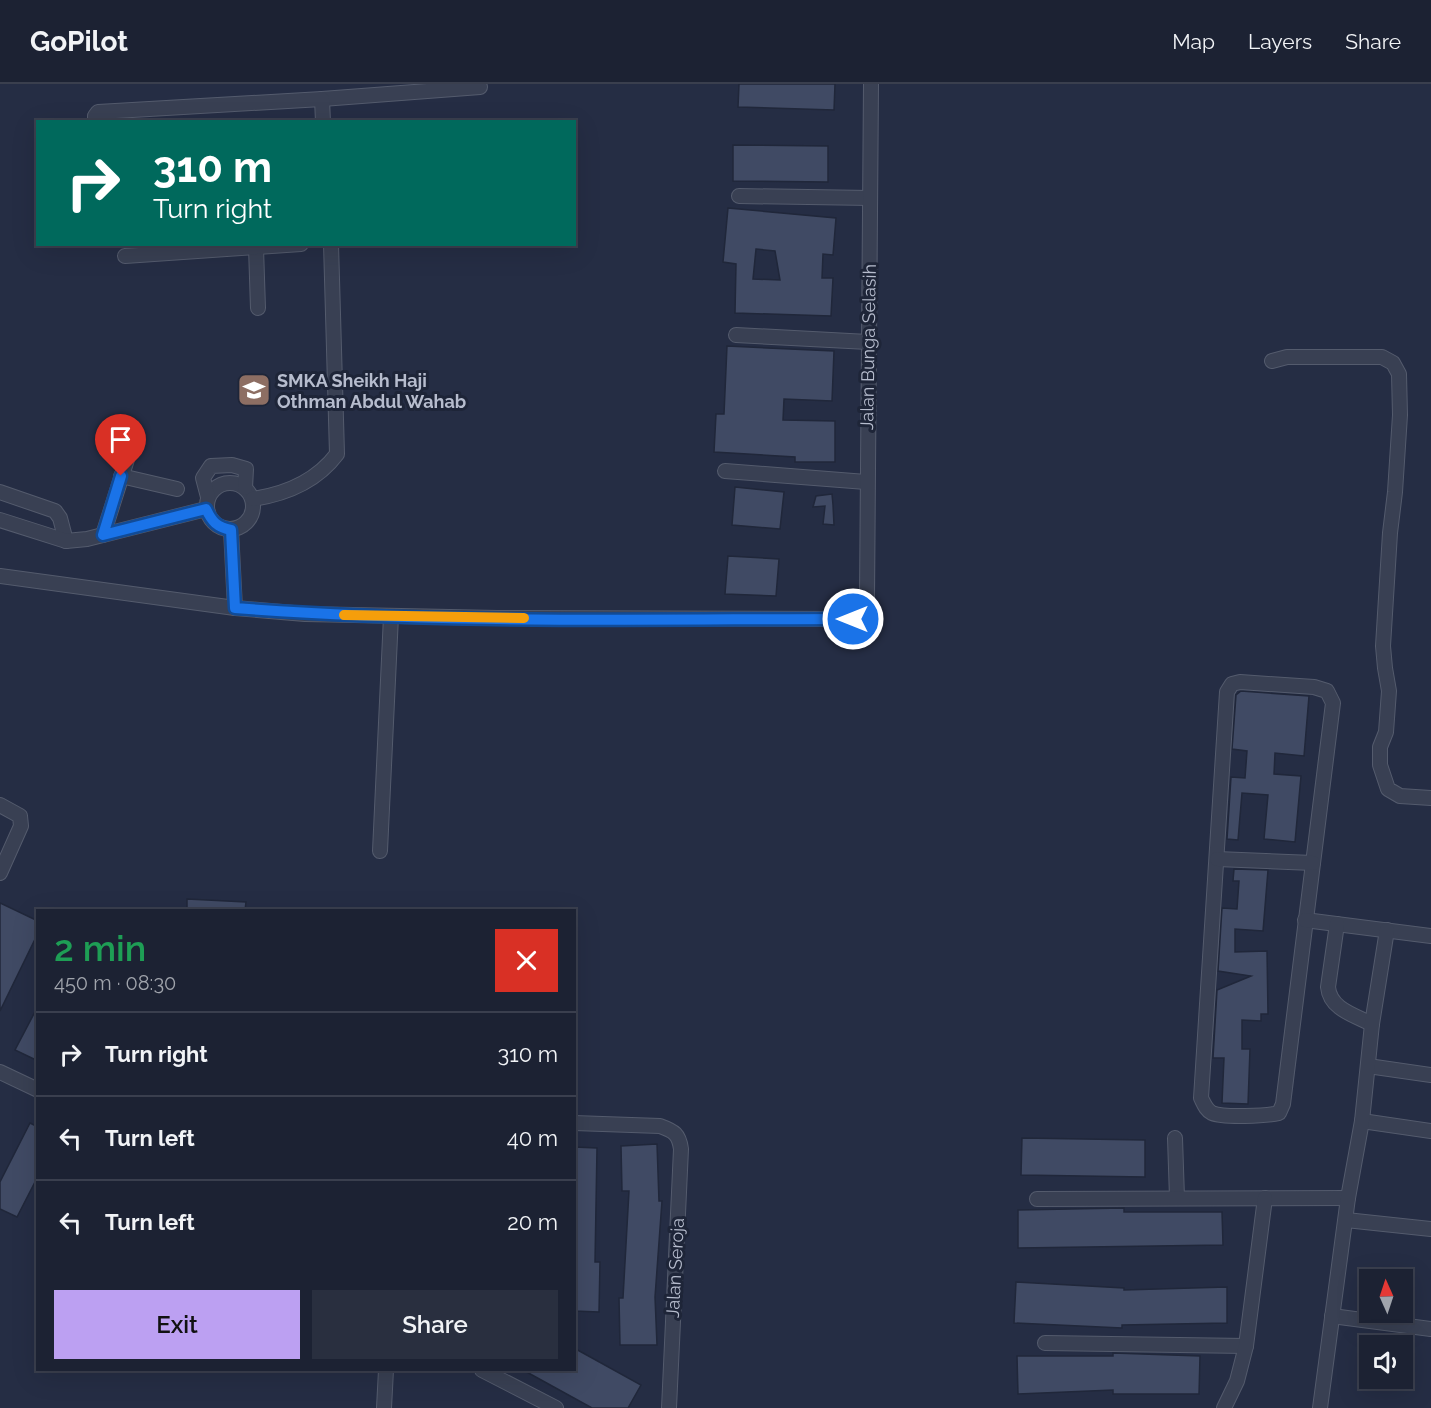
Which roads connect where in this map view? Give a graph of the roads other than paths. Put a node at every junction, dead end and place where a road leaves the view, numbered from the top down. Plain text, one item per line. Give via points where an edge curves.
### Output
1 (872, 84) edge
2 (457, 87) edge
3 (480, 87) dead end
4 (375, 89) edge
5 (322, 99) junction
6 (184, 107) junction
7 (95, 120) edge
8 (185, 120) edge
9 (323, 120) edge
10 (739, 196) dead end
11 (870, 198) junction
12 (278, 246) edge
13 (331, 246) edge
14 (256, 248) junction
15 (125, 256) dead end
16 (258, 308) dead end
17 (736, 335) dead end
18 (868, 342) junction
19 (1272, 361) dead end
20 (130, 450) dead end
21 (725, 471) dead end
22 (121, 476) junction
23 (867, 482) junction
24 (177, 489) dead end
25 (0, 492) edge
26 (249, 494) junction
27 (207, 503) junction
28 (0, 520) edge
29 (231, 530) junction
30 (103, 535) junction
31 (66, 541) junction
32 (0, 576) edge
33 (235, 608) junction
34 (391, 616) junction
35 (1431, 798) edge
36 (0, 805) edge
37 (380, 851) dead end
38 (1217, 859) junction
39 (1313, 863) junction
40 (0, 873) edge
41 (1305, 920) junction
42 (1337, 924) junction
43 (1387, 930) junction
44 (1431, 936) edge
45 (1372, 1024) junction
46 (1368, 1066) junction
47 (0, 1072) edge
48 (1431, 1075) edge
49 (36, 1089) edge
50 (1362, 1121) junction
51 (576, 1123) edge
52 (1431, 1131) edge
53 (1175, 1138) dead end
54 (1177, 1198) junction
55 (1265, 1198) junction
56 (1348, 1198) junction
57 (1037, 1199) dead end
58 (1346, 1220) junction
59 (1431, 1229) edge
60 (1332, 1316) junction
61 (1431, 1329) edge
62 (1045, 1343) dead end
63 (1246, 1346) junction
64 (386, 1371) edge
65 (484, 1371) edge
66 (384, 1408) edge
67 (556, 1408) edge
68 (669, 1408) edge
69 (1224, 1408) edge
70 (1320, 1408) edge

1 - 11 street, Jalan Bunga Selasih
2 - 3 street
2 - 4 street
4 - 5 street
5 - 6 street
5 - 9 street
6 - 7 street via 98,112
6 - 8 street
10 - 11 street
11 - 18 street, Jalan Bunga Selasih
12 - 14 street
13 - 26 street via 337,454 312,479 279,495
14 - 15 street
14 - 16 street
17 - 18 street
18 - 23 street, Jalan Bunga Selasih
19 - 35 street via 1287,357 1382,357 1393,363 1399,374 1400,415 1383,646 1389,691 1380,765 1388,789 1400,796
20 - 22 street
21 - 23 street
22 - 24 street
22 - 30 street
23 - 34 street, Jalan Bunga Selasih via 867,598 863,610 853,619
25 - 31 street via 55,511
26 - 27 street via 231,483 218,486
26 - 27 street via 246,469 211,466 203,478
26 - 29 street via 253,510 249,520
27 - 29 street via 211,520
27 - 30 street
28 - 31 street
29 - 33 street
30 - 31 street
32 - 33 street
33 - 34 street
34 - 37 street
36 - 40 street via 20,816 21,826
38 - 39 street
38 - 39 street via 1227,692 1232,684 1240,682 1314,687 1327,691 1333,703
38 - 41 street via 1201,1098 1214,1114 1279,1113
39 - 41 street
41 - 42 street
42 - 43 street
42 - 45 street via 1329,996 1336,1006
43 - 44 street
43 - 45 street
45 - 46 street
46 - 48 street
46 - 50 street
47 - 49 street
50 - 52 street
50 - 56 street
51 - 68 street, Jalan Seroja via 660,1126 673,1130 679,1138
53 - 54 street
54 - 55 street
54 - 57 street
55 - 56 street
55 - 63 street
56 - 58 street
58 - 59 street
58 - 60 street
60 - 61 street
60 - 70 street
62 - 63 street
63 - 69 street via 1238,1382
64 - 66 street
65 - 67 street

